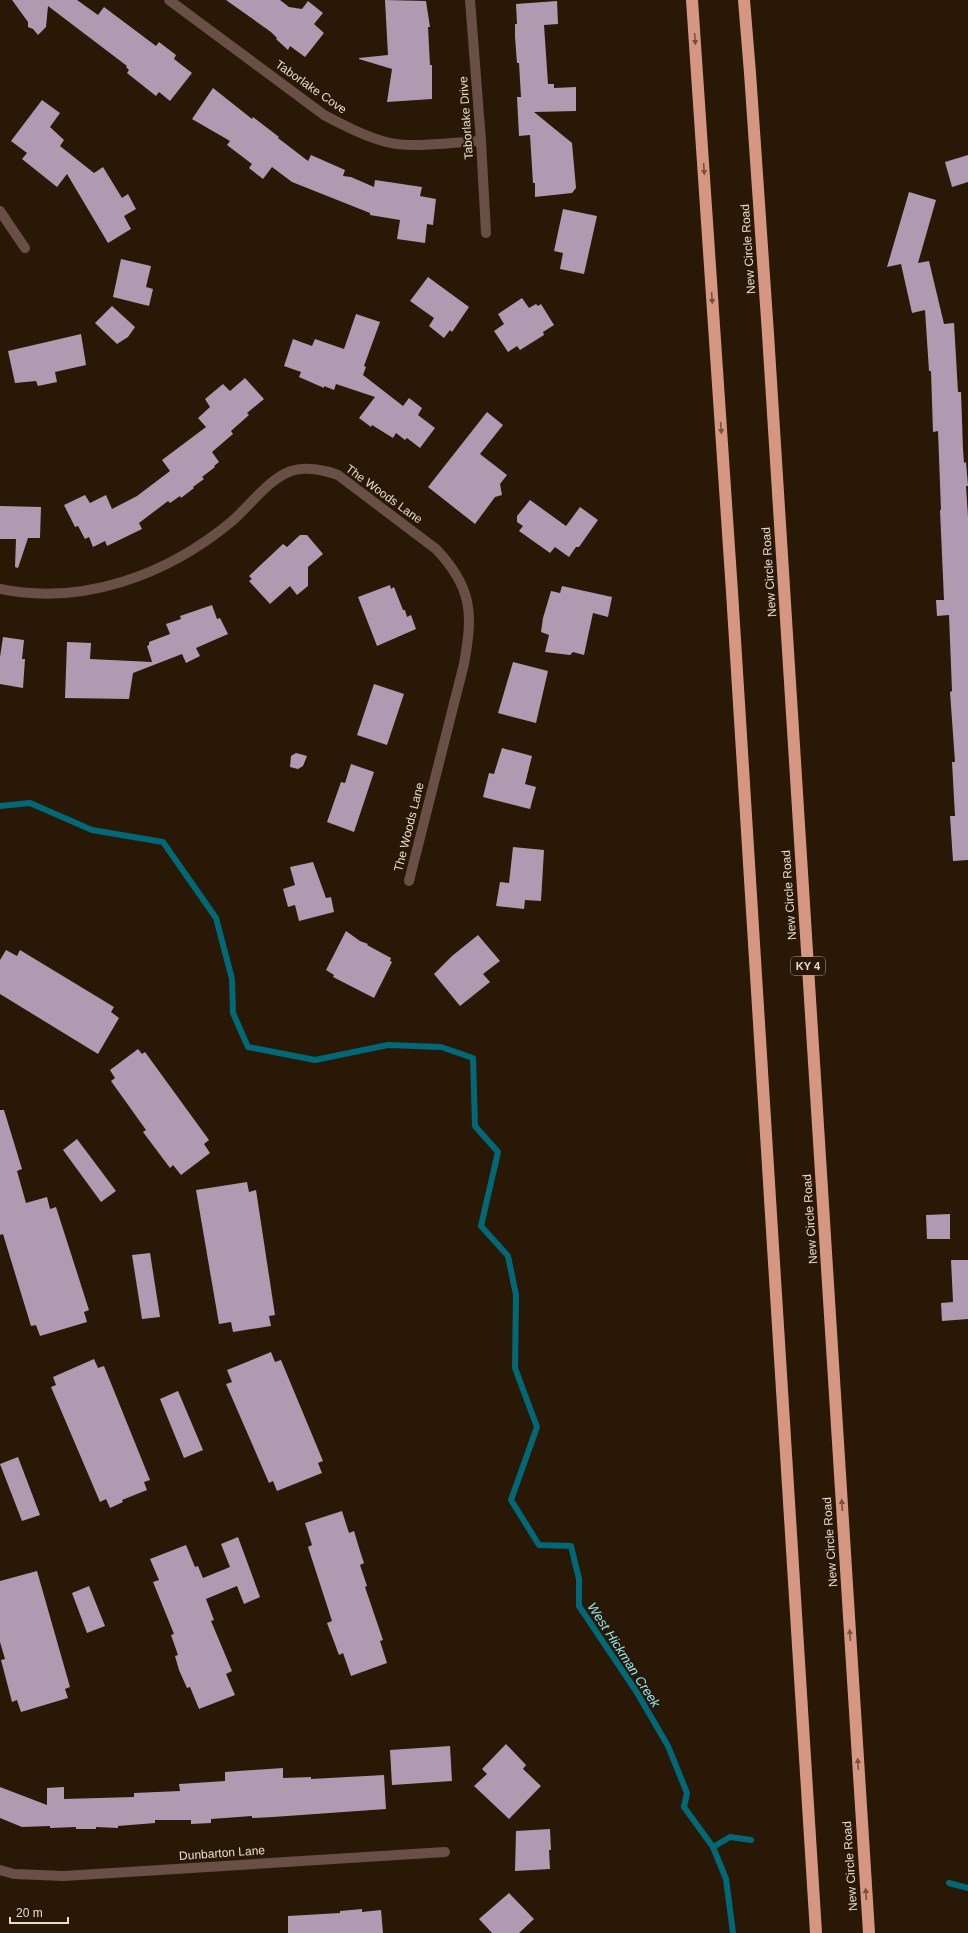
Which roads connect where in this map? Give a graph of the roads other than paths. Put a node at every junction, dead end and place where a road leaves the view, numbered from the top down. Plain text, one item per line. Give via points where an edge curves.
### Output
1 (169, 0) edge
2 (470, 0) edge
3 (692, 0) edge
4 (744, 0) edge
5 (481, 141) junction
6 (0, 211) edge
7 (486, 234) dead end
8 (25, 248) dead end
9 (0, 589) edge
10 (409, 880) dead end
11 (445, 1852) dead end
12 (0, 1870) edge
13 (816, 1933) edge
14 (868, 1933) edge

1 - 5 street, Taborlake Cove via 324,115 346,127 386,142 400,144
2 - 5 street, Taborlake Drive
3 -> 13 highway via 732,585
14 -> 4 highway, New Circle Road / KY 4 via 767,318
5 - 7 street, Taborlake Drive
6 - 8 street
9 - 10 street, The Woods Lane via 18,593 62,594 134,579 165,566 201,545 236,518 266,488 291,471 305,469 338,475 436,549 460,578 468,602 470,630 464,664
11 - 12 street, Dunbarton Lane via 64,1876 14,1874

